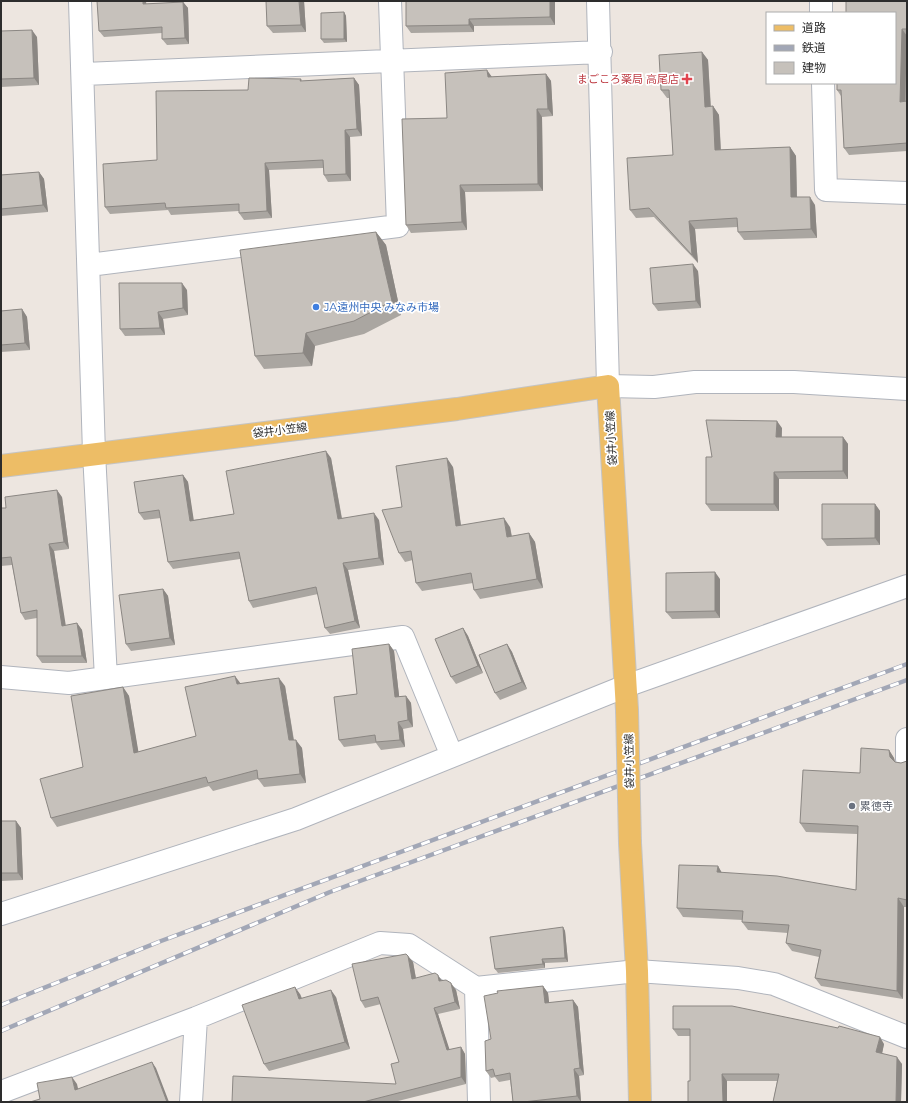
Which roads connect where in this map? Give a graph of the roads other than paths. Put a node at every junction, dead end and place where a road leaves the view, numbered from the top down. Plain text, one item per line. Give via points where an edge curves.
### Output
1 (80, 1) edge
2 (390, 1) edge
3 (598, 1) edge
4 (821, 1) edge
5 (821, 12) edge
6 (600, 52) junction
7 (392, 62) junction
8 (84, 74) junction
9 (823, 84) edge
10 (907, 193) edge
11 (89, 265) junction
12 (608, 386) junction
13 (907, 389) edge
14 (94, 453) junction
15 (1, 466) edge
16 (907, 586) edge
17 (1, 677) edge
18 (106, 678) junction
19 (626, 686) junction
20 (907, 739) edge
21 (452, 756) junction
22 (907, 759) edge
23 (1, 914) edge
24 (637, 972) junction
25 (476, 988) junction
26 (196, 1018) junction
27 (907, 1036) edge
28 (4, 1091) dead end
29 (191, 1102) edge
30 (479, 1102) edge
31 (640, 1102) edge

1 - 8 street
2 - 7 street
3 - 6 street
4 - 5 street
6 - 7 street
6 - 12 street
7 - 8 street
7 - 11 street via 398,226
8 - 11 street
9 - 10 street via 826,190
11 - 14 street
12 - 13 street via 654,387 695,382 794,382
12 - 14 main road, 袋井小笠線 via 457,409
12 - 19 main road, 袋井小笠線
14 - 15 main road, 袋井小笠線
14 - 18 street
16 - 19 street
17 - 18 street via 69,683
18 - 21 street via 403,637
19 - 21 street
19 - 24 main road, 袋井小笠線, bridge via 630,843
20 - 22 street
21 - 23 street via 296,819
24 - 25 street
24 - 27 street via 738,978 774,984
24 - 31 main road, 袋井小笠線
25 - 26 street via 409,945 380,943
25 - 30 street
26 - 28 street
26 - 29 street

